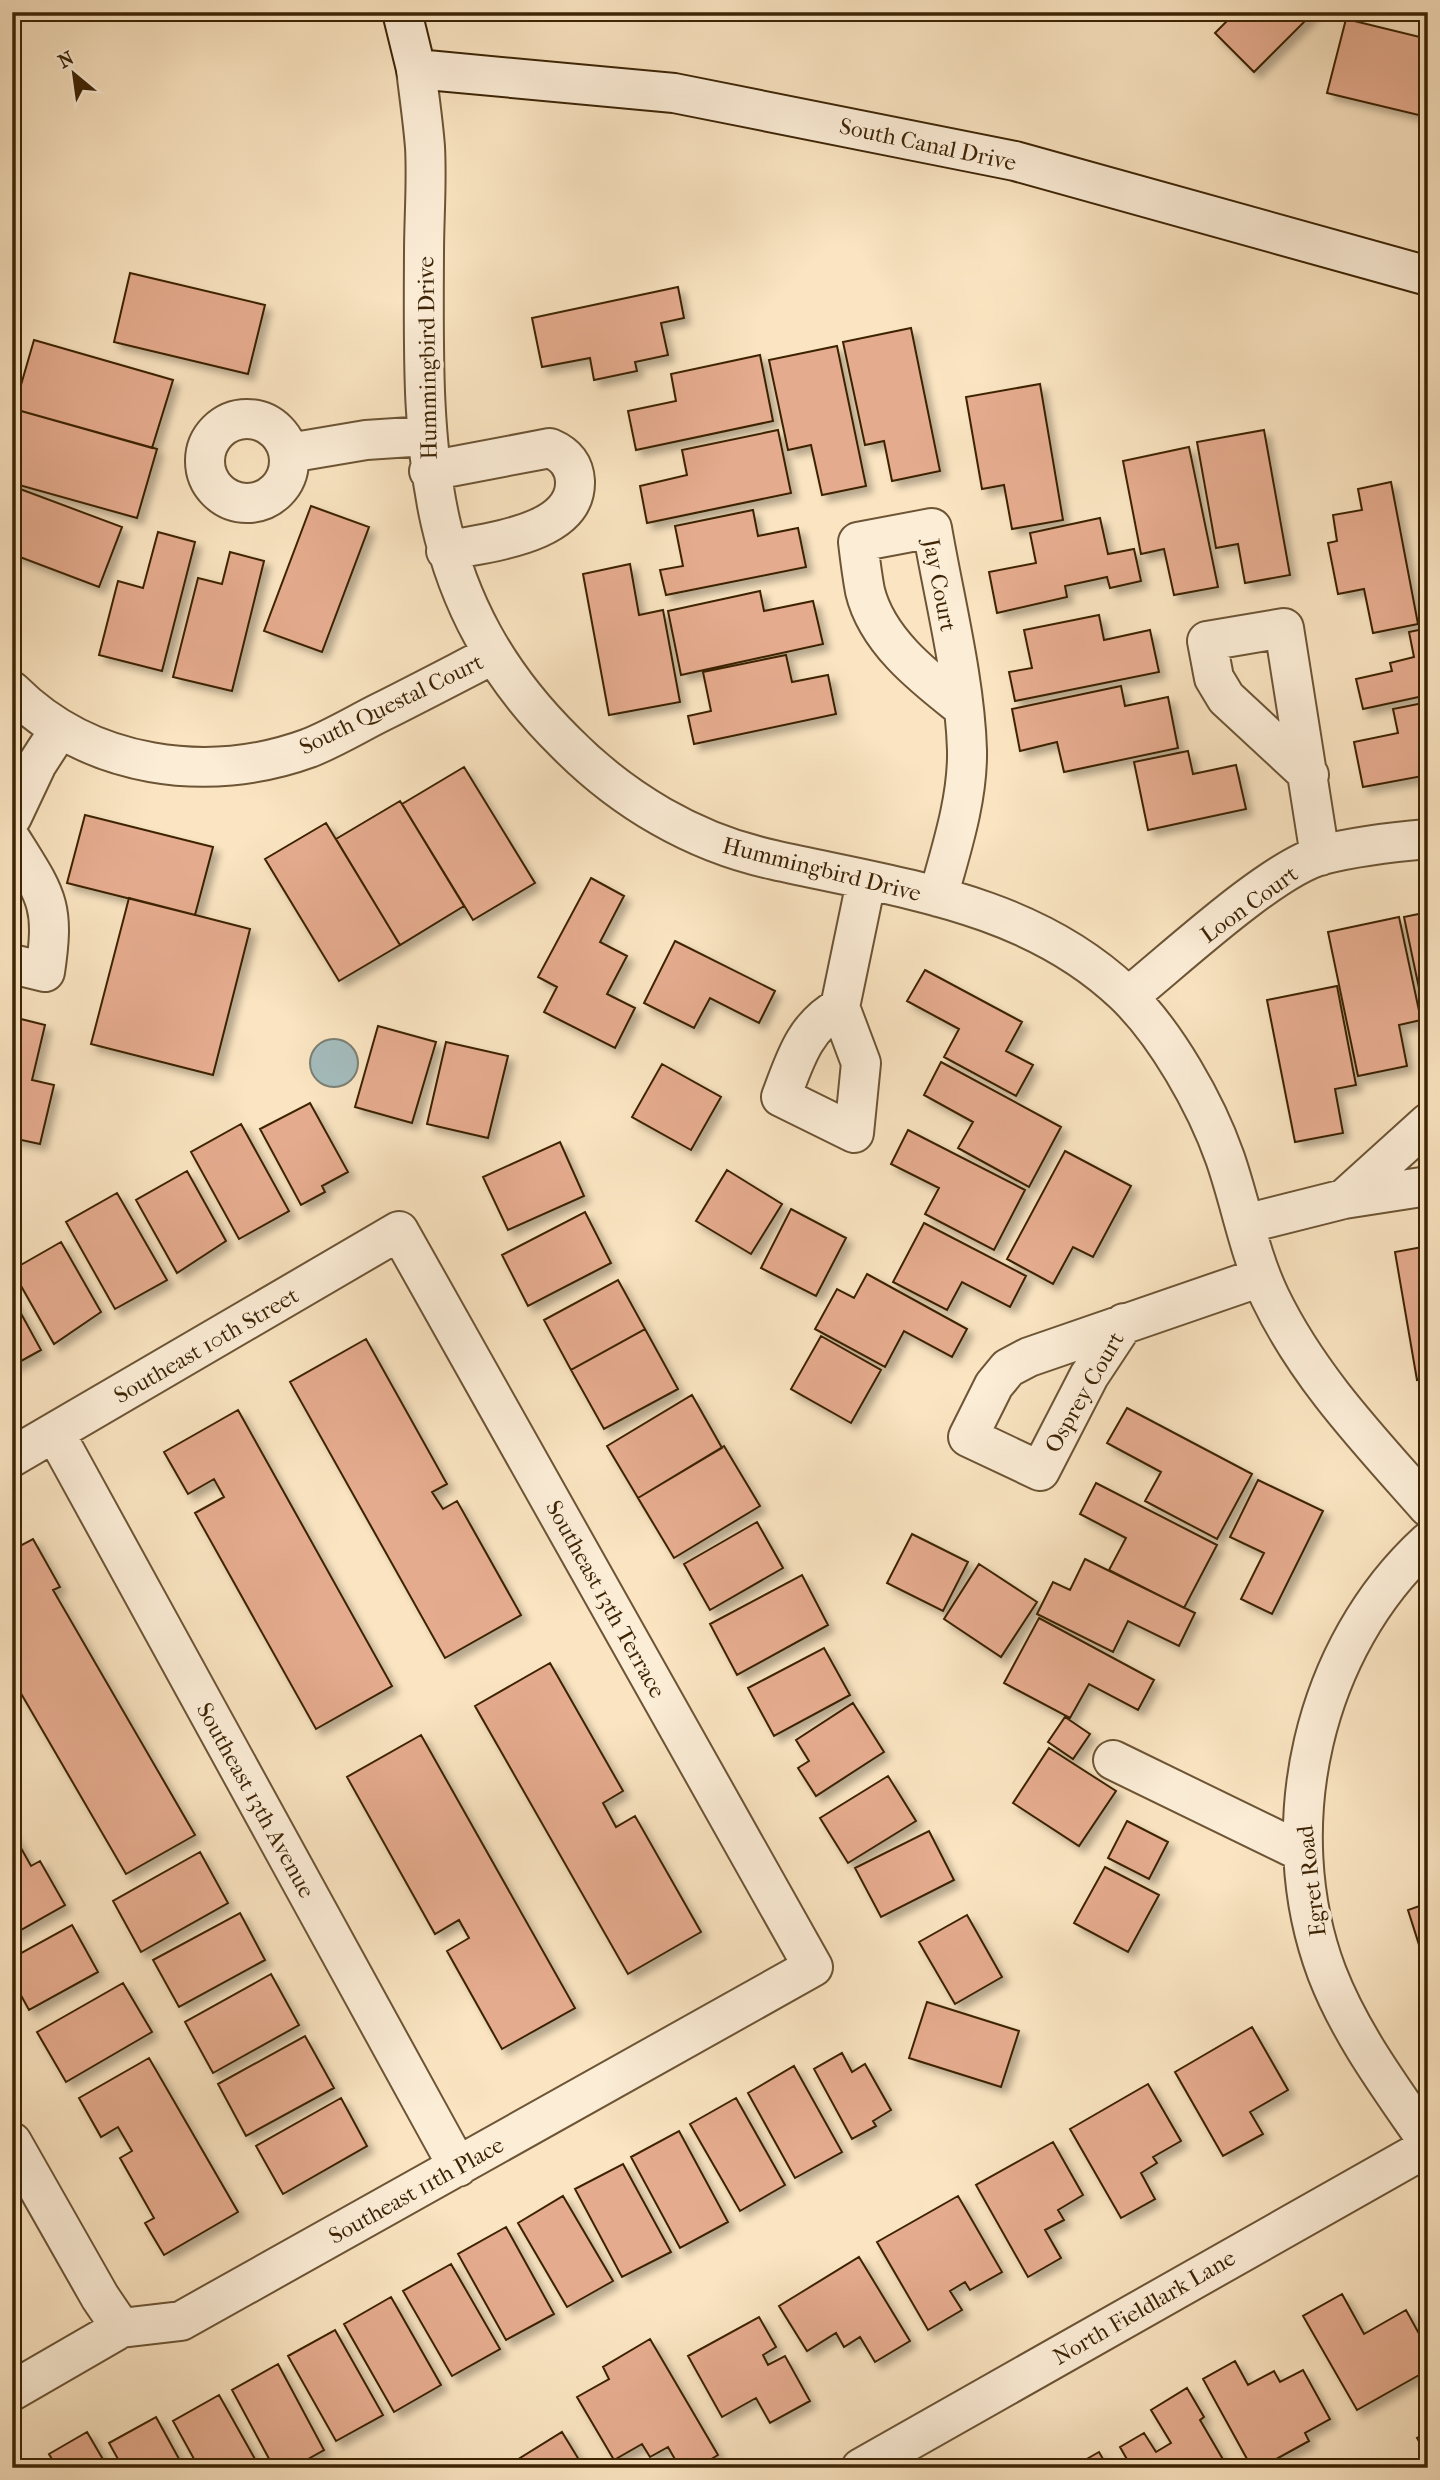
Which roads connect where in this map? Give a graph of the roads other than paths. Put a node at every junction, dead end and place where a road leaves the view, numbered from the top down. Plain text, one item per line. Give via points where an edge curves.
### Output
1 (402, 12) edge
2 (416, 69) junction
3 (1428, 276) edge
4 (289, 453) dead end
5 (428, 454) junction
6 (446, 551) junction
7 (495, 654) junction
8 (12, 691) edge
9 (962, 707) dead end
10 (59, 730) junction
11 (1309, 775) dead end
12 (12, 817) edge
13 (1428, 839) edge
14 (12, 841) edge
15 (1320, 856) junction
16 (866, 882) junction
17 (938, 897) junction
18 (12, 964) edge
19 (1128, 997) junction
20 (840, 1006) dead end
21 (1428, 1123) edge
22 (1428, 1186) edge
23 (1343, 1199) junction
24 (1245, 1224) junction
25 (399, 1231) joint
26 (1261, 1277) junction
27 (1124, 1323) dead end
28 (55, 1433) junction
29 (12, 1457) edge
30 (1428, 1507) edge
31 (1428, 1542) edge
32 (1114, 1760) dead end
33 (1303, 1852) junction
34 (813, 1967) joint
35 (12, 2142) edge
36 (1428, 2145) edge
37 (458, 2167) junction
38 (121, 2328) junction
39 (12, 2391) edge
40 (861, 2468) edge

1 - 2 street, Hummingbird Drive
2 - 3 street, South Canal Drive via 674,93 1014,161
2 - 5 street, Hummingbird Drive via 425,148 423,385
4 - 5 street via 366,440
5 - 6 street, Hummingbird Drive
5 - 6 street via 550,448 563,454 575,480 564,514 547,526
6 - 7 street, Hummingbird Drive via 467,606
7 - 10 street, South Questal Court via 311,747 244,764 156,764 116,755
7 - 16 street, Hummingbird Drive via 521,695 587,765 664,818 709,842
8 - 10 street, South Questal Court
9 - 17 street via 967,752 962,799
10 - 12 street
11 - 15 street
13 - 15 street, Loon Court
14 - 18 street via 51,916 45,972
15 - 19 street, Loon Court via 1264,889
16 - 17 street, Hummingbird Drive
16 - 20 street
17 - 19 street, Hummingbird Drive via 1024,925 1059,943
19 - 24 street, Hummingbird Drive via 1189,1082 1225,1157
21 - 23 street
22 - 23 street
23 - 24 street
24 - 26 street, Hummingbird Drive
25 - 28 street, Southeast 10th Street
25 - 34 street, Southeast 13th Terrace
26 - 27 street, Osprey Court
26 - 30 street, Hummingbird Drive via 1321,1383
28 - 29 street, Southeast 10th Street
28 - 37 street, Southeast 13th Avenue
31 - 33 street, Egret Road via 1370,1608 1341,1661 1321,1715 1307,1778
32 - 33 street
33 - 36 street, Egret Road via 1327,1973 1365,2049
34 - 37 street, Southeast 11th Place
35 - 38 street
36 - 40 street, North Fieldlark Lane
37 - 38 street, Southeast 11th Place via 181,2321
38 - 39 street, Southeast 11th Place

